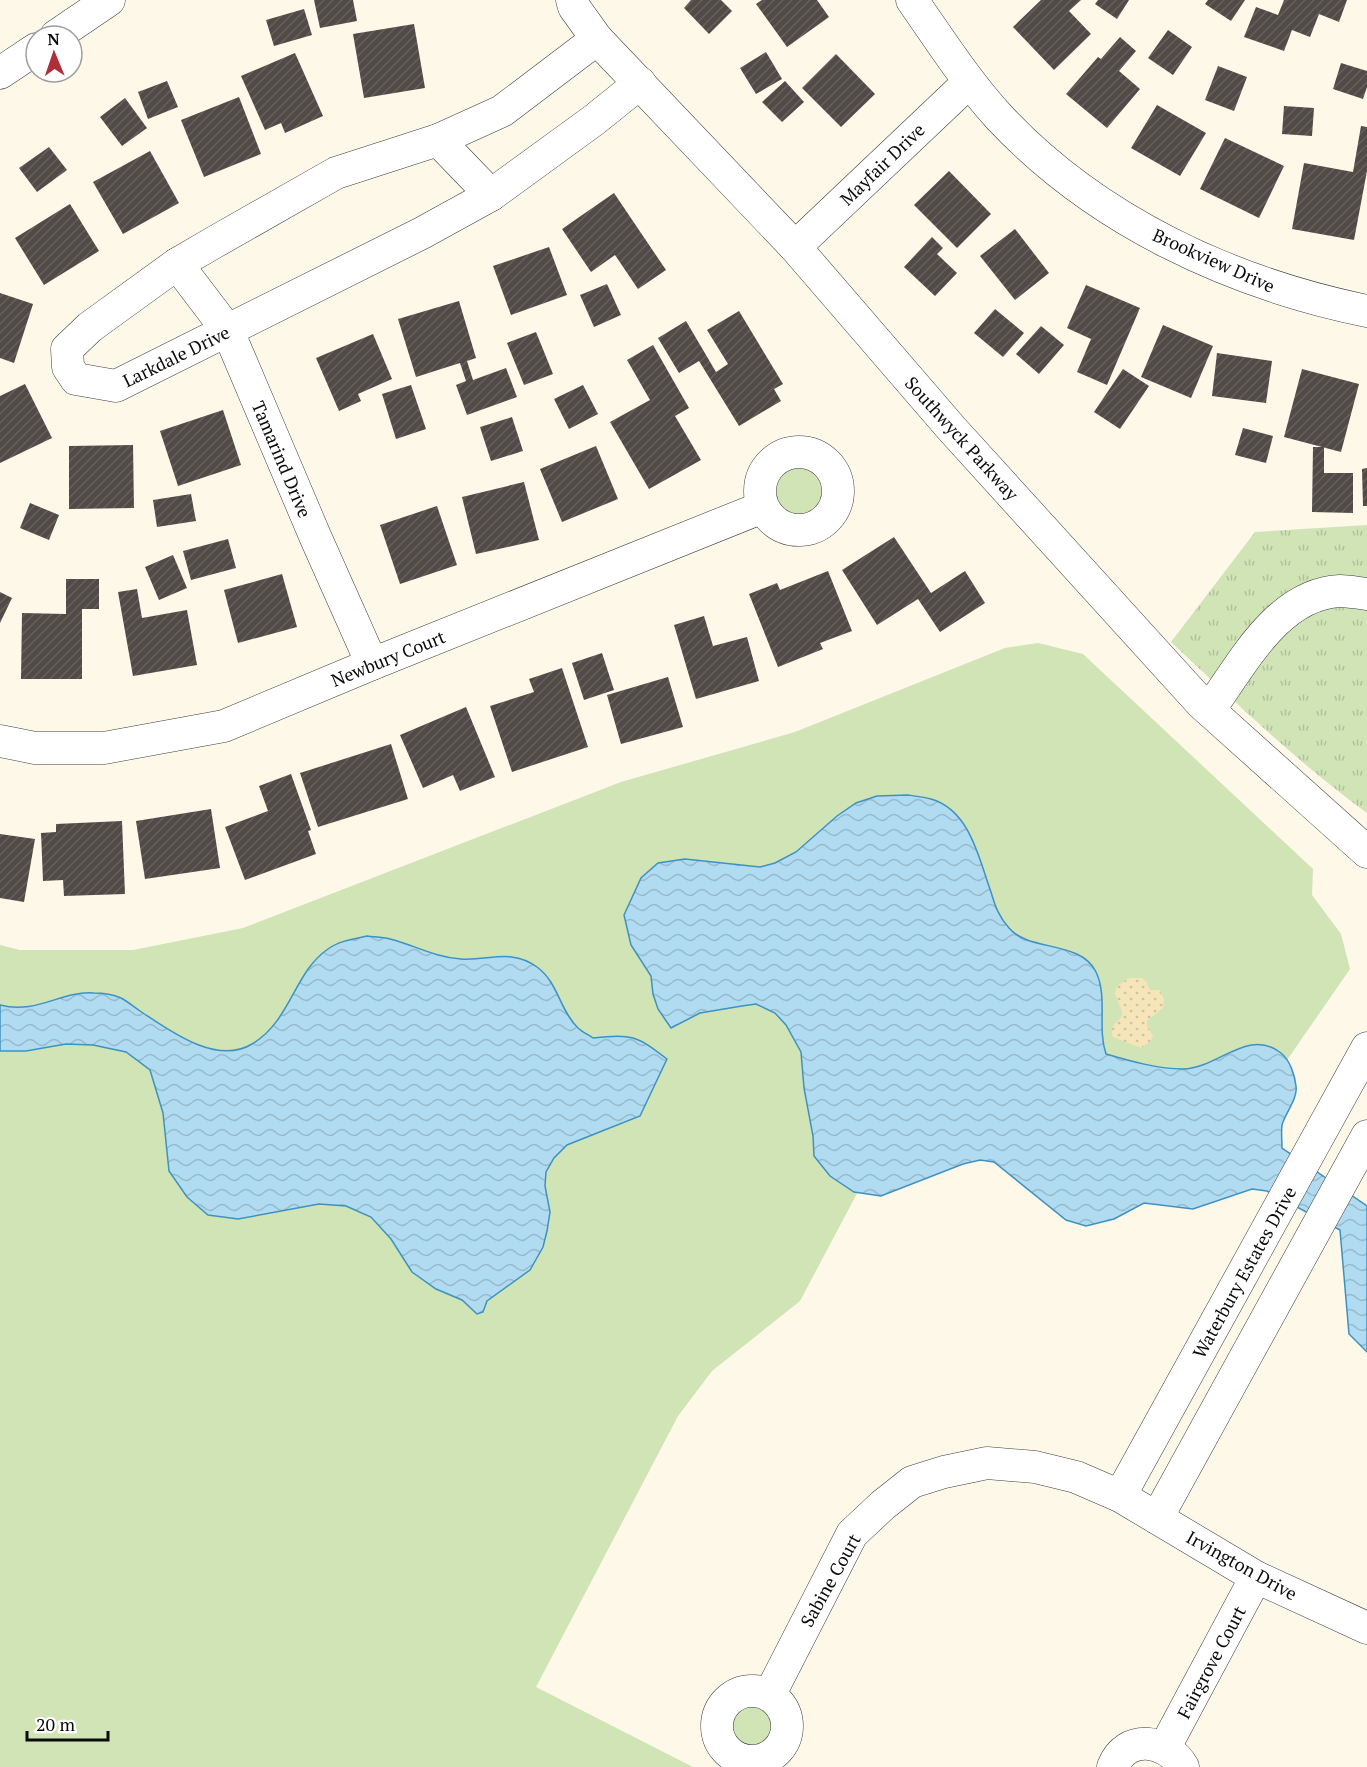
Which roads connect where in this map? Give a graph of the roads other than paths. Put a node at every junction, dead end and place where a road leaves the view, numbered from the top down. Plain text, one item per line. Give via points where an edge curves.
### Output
1 (109, 0) edge
2 (912, 0) edge
3 (565, 2) edge
4 (74, 24) edge
5 (597, 39) junction
6 (24, 57) edge
7 (0, 74) edge
8 (969, 82) junction
9 (640, 83) junction
10 (438, 140) junction
11 (491, 195) junction
12 (795, 247) junction
13 (177, 264) junction
14 (1367, 310) edge
15 (228, 331) junction
16 (763, 507) dead end
17 (1367, 594) edge
18 (372, 664) junction
19 (1209, 710) junction
20 (0, 741) edge
21 (1367, 852) edge
22 (1367, 1048) edge
23 (1367, 1136) edge
24 (1120, 1496) junction
25 (1156, 1518) junction
26 (1256, 1577) junction
27 (1367, 1628) edge
28 (770, 1694) dead end
29 (1174, 1757) edge
30 (1113, 1767) edge

1 - 4 street
2 - 8 street, Brookview Drive
3 - 5 street, Southwyck Parkway
5 - 9 street, Southwyck Parkway
5 - 10 street, Larkdale Drive via 502,111
6 - 7 street
8 - 12 street, Mayfair Drive
8 - 14 street, Brookview Drive via 1035,151 1112,210 1153,235 1197,257 1287,291
9 - 11 street, Larkdale Drive
9 - 12 street, Southwyck Parkway
10 - 11 street
10 - 13 street, Larkdale Drive via 336,173
11 - 15 street, Larkdale Drive
12 - 19 street, Southwyck Parkway via 952,429
13 - 15 street, Tamarind Drive
13 - 15 street, Larkdale Drive via 90,327 67,349 68,367 76,379 116,386
15 - 18 street, Tamarind Drive
16 - 18 street, Newbury Court
17 - 19 street via 1339,591 1306,598 1288,609 1267,630
18 - 20 street, Newbury Court via 224,726 104,748 35,748
19 - 21 street, Southwyck Parkway
22 - 24 street, Waterbury Estates Drive
23 - 25 street
24 - 25 street, Irvington Drive
24 - 28 street, Sabine Court via 1076,1476 987,1463 912,1482 852,1534
25 - 26 street, Irvington Drive
26 - 27 street, Irvington Drive
26 - 29 street, Fairgrove Court
29 - 30 street, Fairgrove Court via 1151,1743 1137,1744 1124,1752

